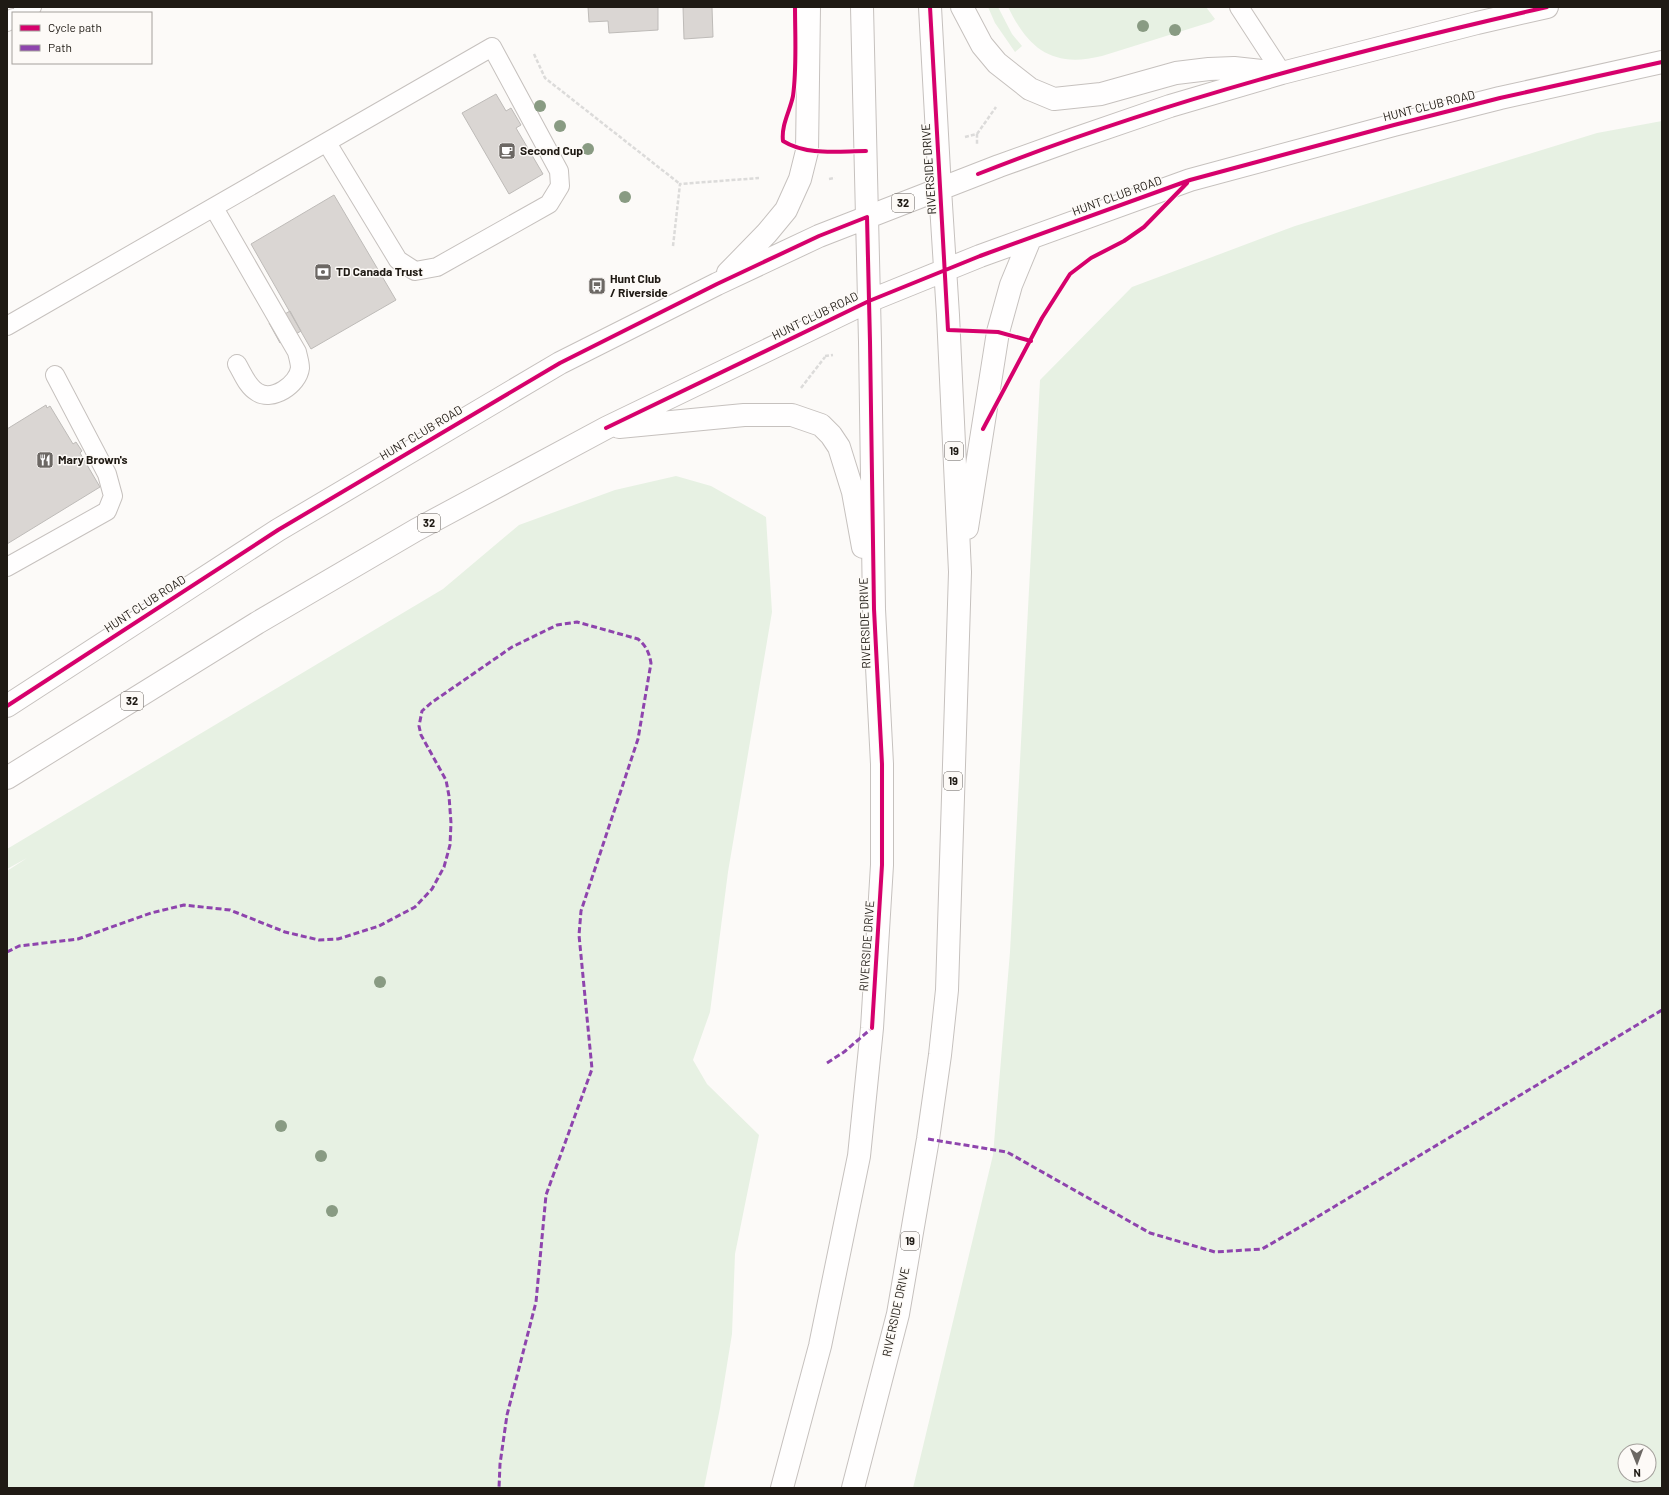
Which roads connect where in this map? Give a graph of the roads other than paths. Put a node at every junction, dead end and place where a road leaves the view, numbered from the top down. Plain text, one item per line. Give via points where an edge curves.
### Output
1 (809, 7) edge
2 (862, 7) edge
3 (930, 7) edge
4 (962, 7) edge
5 (1238, 7) edge
6 (1547, 7) edge
7 (1662, 62) edge
8 (1282, 74) junction
9 (326, 143) junction
10 (940, 189) junction
11 (214, 208) junction
12 (867, 217) junction
13 (1030, 239) junction
14 (946, 270) junction
15 (717, 284) junction
16 (869, 301) junction
17 (7, 326) edge
18 (237, 364) dead end
19 (55, 375) dead end
20 (606, 428) junction
21 (7, 568) edge
22 (960, 572) junction
23 (874, 609) junction
24 (7, 706) edge
25 (7, 778) edge
26 (782, 1488) edge
27 (852, 1488) edge

1 - 15 main road via 807,151 800,179 786,210
2 - 12 main road, RIVERSIDE DRIVE
3 - 10 main road, RIVERSIDE DRIVE / 19
4 - 8 main road via 982,45 996,63 1030,89 1054,99 1101,94 1176,73 1209,69 1234,68
5 - 8 lane
6 - 8 main road, HUNT CLUB ROAD / 32
7 - 13 main road, HUNT CLUB ROAD / 32 via 1500,98 1190,180
8 - 10 main road, HUNT CLUB ROAD / 32 via 1170,106
9 - 9 lane via 492,47 559,171 560,186 549,204 437,267 415,271 398,260
9 - 11 lane
10 - 12 main road, HUNT CLUB ROAD / 32
10 - 14 main road, RIVERSIDE DRIVE / 19
11 - 17 lane
11 - 18 lane via 297,352 300,368 293,384 276,394 259,394 250,387
12 - 15 main road, HUNT CLUB ROAD / 32 via 818,236
12 - 16 main road, RIVERSIDE DRIVE
13 - 14 main road, HUNT CLUB ROAD / 32
13 - 22 main road via 1011,284 998,332
14 - 16 main road, HUNT CLUB ROAD / 32
14 - 22 main road, RIVERSIDE DRIVE / 19
15 - 24 main road, HUNT CLUB ROAD / 32 via 560,363 434,436 278,530
16 - 20 main road, HUNT CLUB ROAD / 32
16 - 23 main road, RIVERSIDE DRIVE
19 - 21 lane via 107,474 113,496 107,511
20 - 23 main road via 744,415 792,415 821,425 839,447 853,492
20 - 25 main road, HUNT CLUB ROAD / 32 via 416,530 256,624
22 - 27 main road, RIVERSIDE DRIVE / 19 via 947,990 940,1055 898,1314
23 - 26 main road, RIVERSIDE DRIVE via 882,764 882,865 872,1028 859,1156 820,1346

